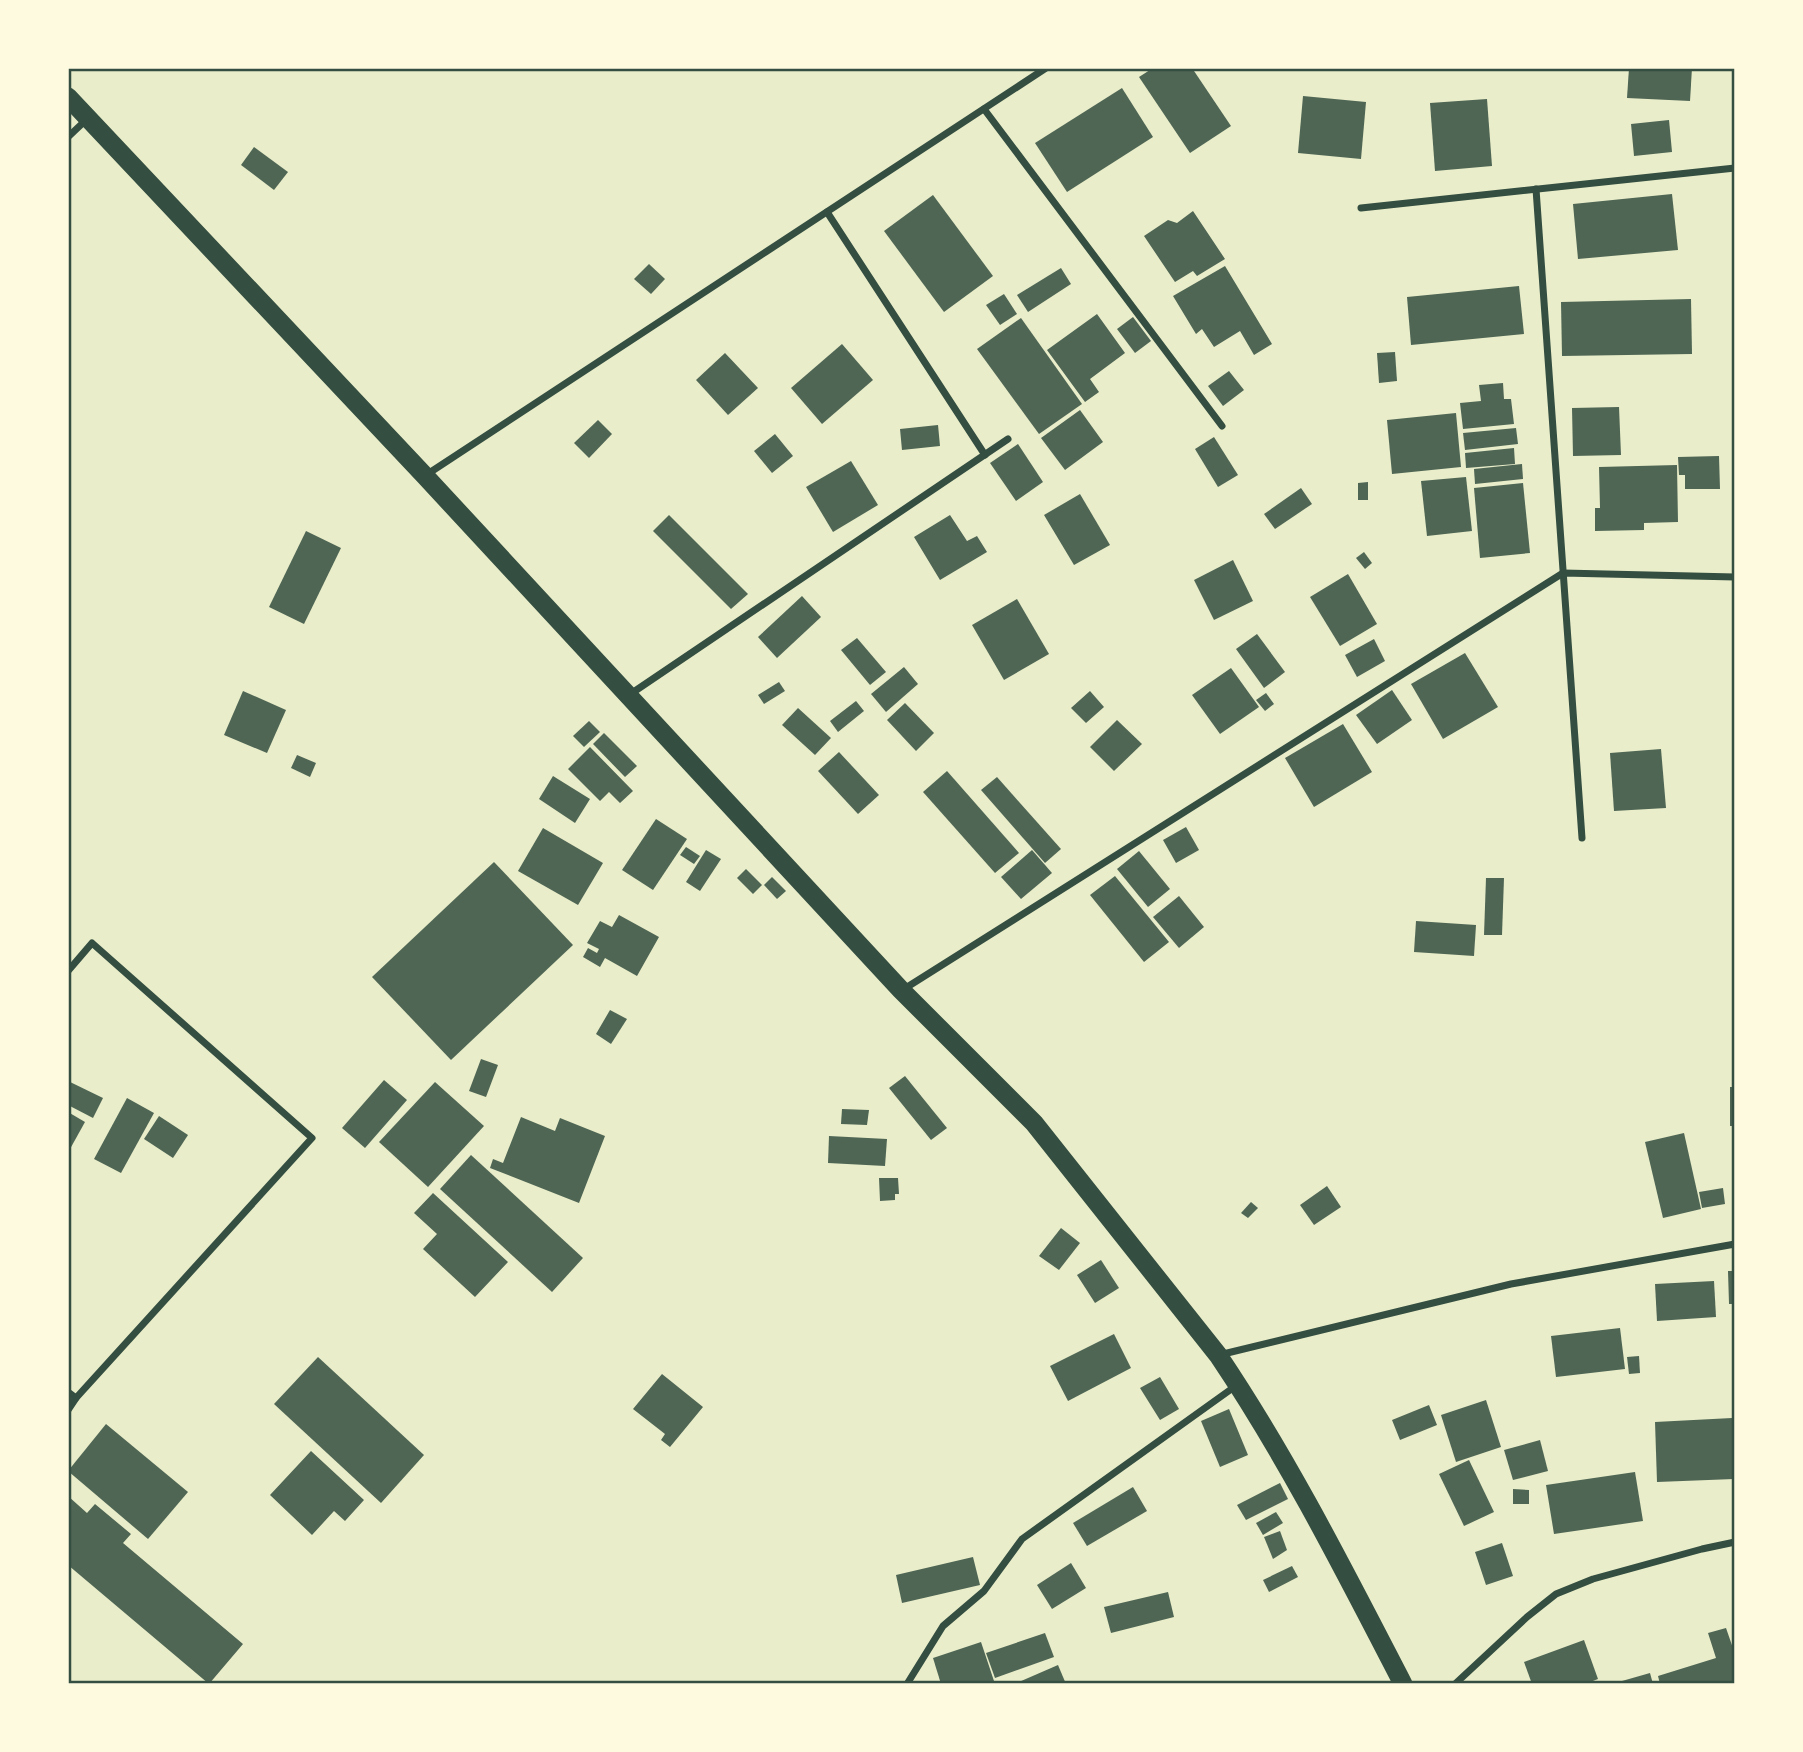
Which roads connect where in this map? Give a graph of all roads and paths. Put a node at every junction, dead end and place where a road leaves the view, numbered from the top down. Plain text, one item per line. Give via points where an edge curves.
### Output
1 (1046, 68) edge
2 (68, 97) edge
3 (984, 109) junction
4 (88, 118) junction
5 (68, 137) edge
6 (1735, 168) edge
7 (1536, 189) junction
8 (1361, 208) dead end
9 (827, 212) junction
10 (1222, 426) dead end
11 (1008, 439) dead end
12 (985, 455) junction
13 (425, 476) junction
14 (1563, 573) junction
15 (1735, 577) edge
16 (629, 695) junction
17 (1582, 838) dead end
18 (68, 971) edge
19 (901, 990) junction
20 (1735, 1244) edge
21 (1218, 1355) junction
22 (1238, 1385) junction
23 (68, 1392) edge
24 (76, 1398) junction
25 (68, 1410) edge
26 (1735, 1542) edge
27 (907, 1684) edge
28 (1403, 1684) edge
29 (1455, 1684) edge

1 - 3 street
2 - 4 highway
3 - 9 street
3 - 10 street
4 - 5 street
4 - 13 highway
6 - 7 street
7 - 8 street
7 - 14 street
9 - 12 street
9 - 13 street
11 - 12 street
12 - 16 street
13 - 16 highway
14 - 15 street
14 - 17 street
14 - 19 street
16 - 19 highway
18 - 24 street via 92,943 312,1138
19 - 21 highway via 1034,1123
20 - 21 street via 1511,1284
21 - 22 highway
22 - 27 street via 1022,1539 984,1591 943,1626
22 - 28 highway via 1283,1457
23 - 24 street
24 - 25 street
26 - 29 street via 1592,1579 1556,1594

